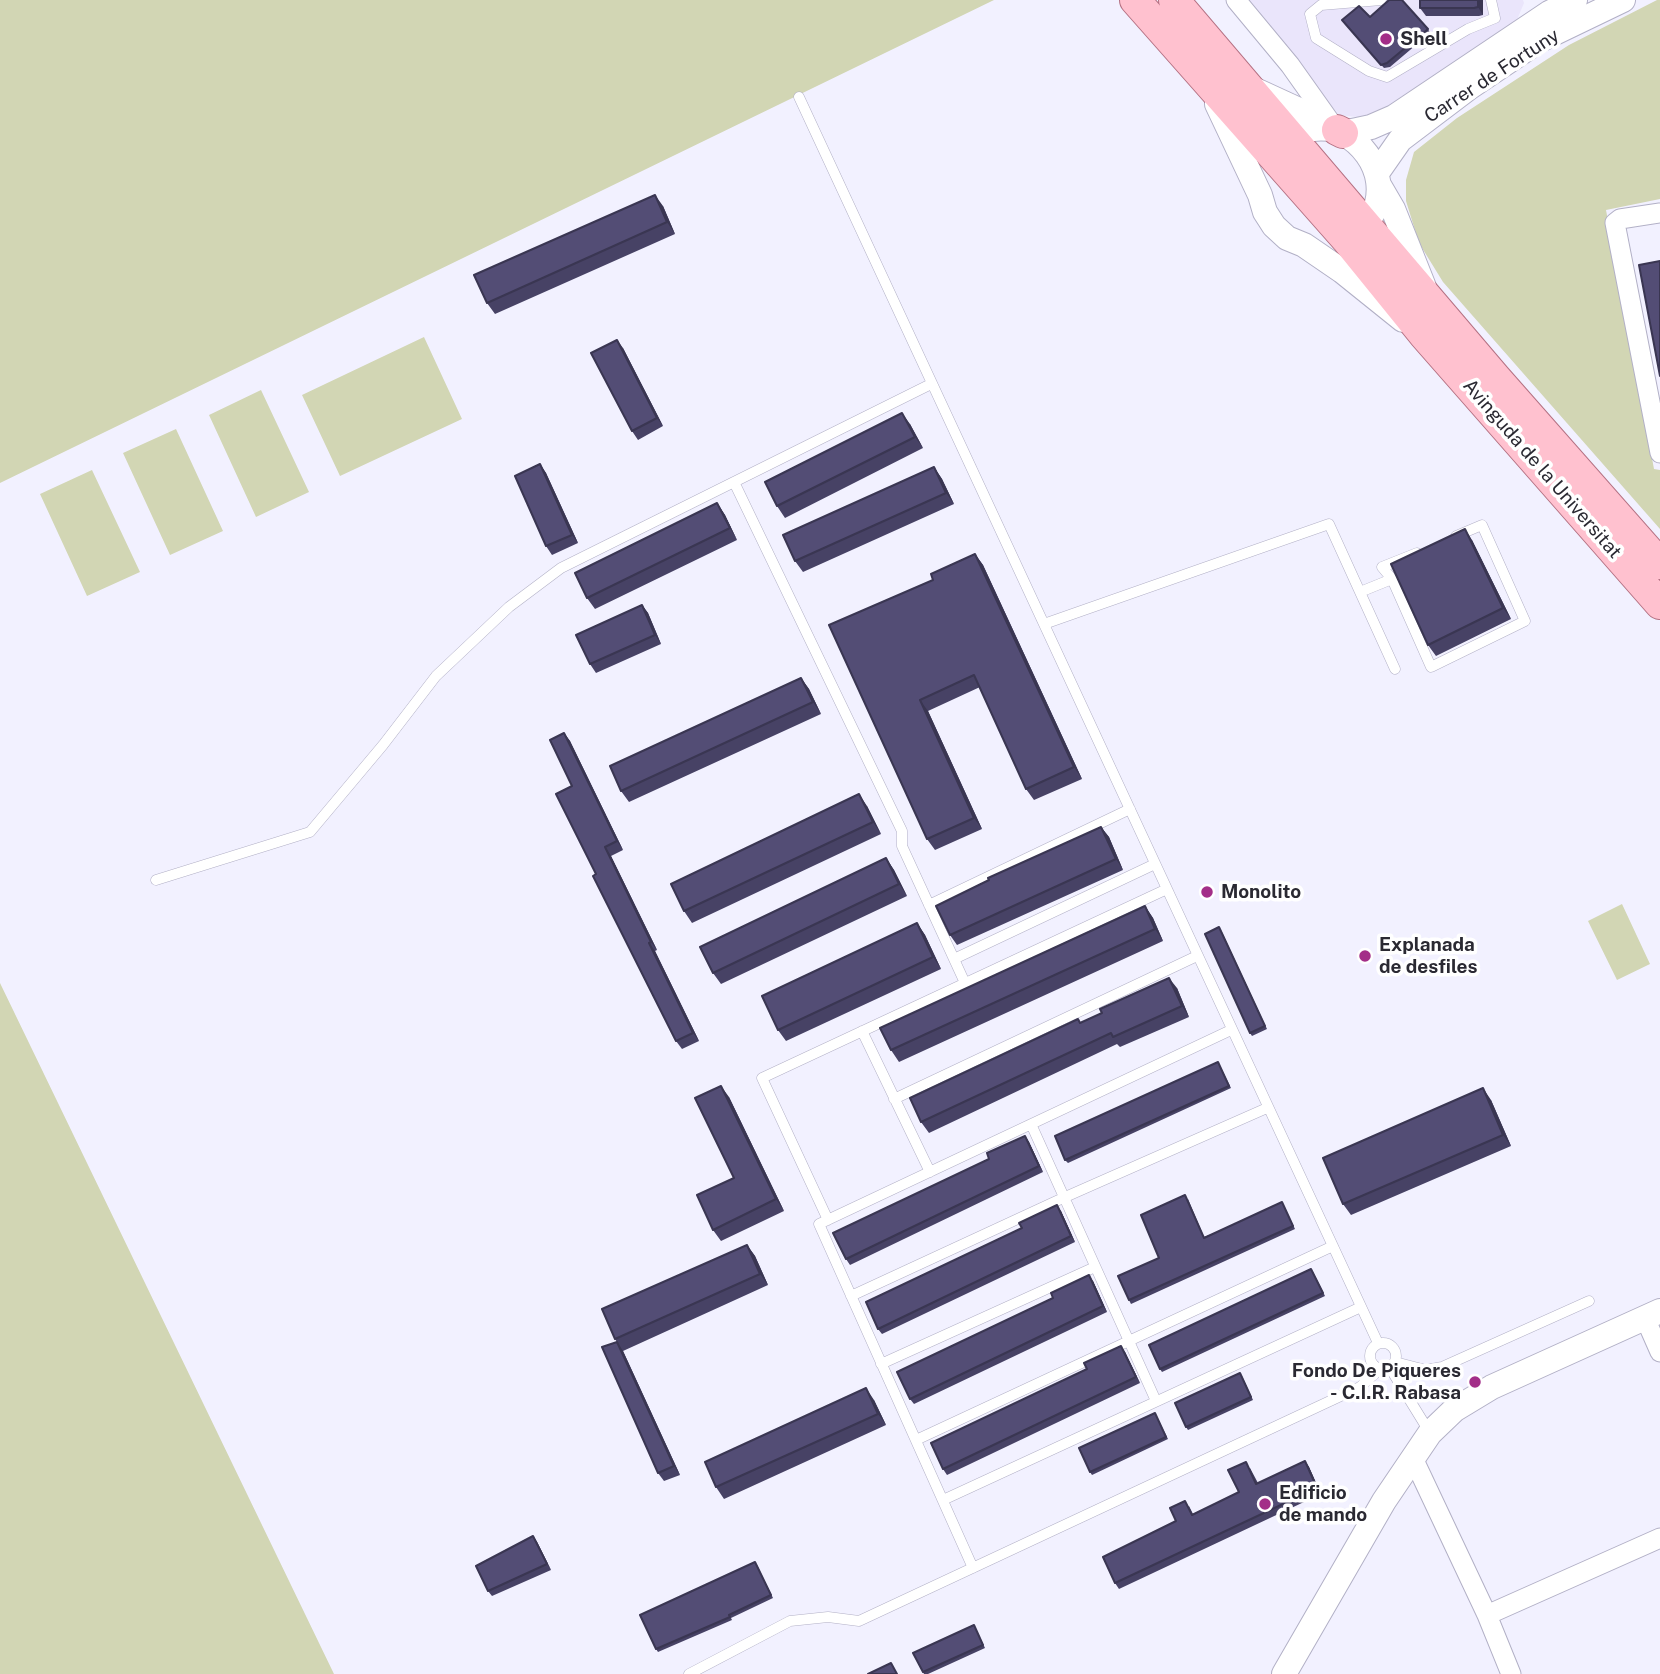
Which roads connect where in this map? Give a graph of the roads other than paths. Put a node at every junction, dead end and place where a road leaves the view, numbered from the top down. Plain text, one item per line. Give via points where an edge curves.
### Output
1 (1135, 0) edge
2 (1174, 0) edge
3 (1236, 0) edge
4 (1381, 0) edge
5 (1491, 0) edge
6 (1575, 0) edge
7 (1623, 0) edge
8 (1545, 7) edge
9 (1540, 40) junction
10 (1203, 78) junction
11 (1251, 88) junction
12 (799, 97) dead end
13 (1340, 132) junction
14 (1280, 145) junction
15 (1378, 179) junction
16 (1260, 195) junction
17 (1660, 213) edge
18 (1356, 233) junction
19 (1304, 245) junction
20 (1428, 296) junction
21 (1424, 335) junction
22 (931, 384) junction
23 (1660, 453) edge
24 (734, 482) junction
25 (1445, 541) edge
26 (1432, 546) edge
27 (1660, 564) edge
28 (1392, 579) junction
29 (1360, 592) junction
30 (1660, 604) edge
31 (1044, 624) junction
32 (1395, 669) dead end
33 (1130, 809) junction
34 (1155, 864) junction
35 (156, 880) dead end
36 (1167, 888) junction
37 (929, 905) junction
38 (1198, 956) junction
39 (954, 959) junction
40 (965, 983) junction
41 (1231, 1030) junction
42 (862, 1031) junction
43 (894, 1099) junction
44 (1267, 1108) junction
45 (1031, 1125) junction
46 (930, 1172) junction
47 (1063, 1198) junction
48 (828, 1220) junction
49 (1332, 1246) junction
50 (1095, 1266) junction
51 (851, 1296) junction
52 (1589, 1301) dead end
53 (1361, 1307) junction
54 (1652, 1315) edge
55 (1130, 1340) junction
56 (1378, 1343) junction
57 (1660, 1352) edge
58 (881, 1364) junction
59 (1388, 1366) junction
60 (1156, 1401) junction
61 (1430, 1433) junction
62 (916, 1440) junction
63 (1413, 1458) junction
64 (943, 1500) junction
65 (1660, 1538) edge
66 (973, 1567) junction
67 (1487, 1615) junction
68 (689, 1674) edge
69 (1284, 1674) edge
70 (1511, 1674) edge

1 - 10 main road, Avinguda de la Universitat
2 - 11 main road, Avinguda de la Universitat
3 - 13 street
4 - 5 lane via 1321,5 1310,14 1316,38 1387,77 1495,18
6 - 8 street, Carrer de Fortuny
7 - 9 street, Carrer de Fortuny
8 - 9 street
8 - 13 street, Carrer de Fortuny via 1394,117
9 - 15 street, Carrer de Fortuny via 1400,140
10 - 14 main road, Avinguda de la Universitat
10 - 16 street, Avinguda de la Universitat
11 - 13 street, Avinguda de la Universitat
11 - 14 main road, Avinguda de la Universitat
12 - 22 lane
13 - 14 street via 1313,129
13 - 15 street, Avinguda de la Universitat via 1365,149
14 - 16 street via 1261,174
14 - 18 main road, Avinguda de la Universitat
15 - 18 street via 1378,200
15 - 20 street, Avinguda de la Universitat
16 - 19 street, Avinguda de la Universitat via 1274,226
17 - 23 street via 1615,223
18 - 19 street via 1333,245
18 - 20 main road, Avinguda de la Universitat
18 - 21 main road, Avinguda de la Universitat
19 - 21 street, Avinguda de la Universitat
20 - 27 main road, Avinguda de la Universitat
21 - 30 main road, Avinguda de la Universitat
22 - 24 lane
22 - 31 lane
24 - 35 lane via 561,568 509,607 436,676 310,832
24 - 37 lane via 902,831 902,846
25 - 28 lane via 1482,525 1525,621 1431,667
26 - 28 lane via 1382,567
28 - 29 lane
29 - 31 lane via 1329,524
29 - 32 lane
31 - 33 lane
33 - 34 lane
33 - 37 lane
34 - 36 lane
34 - 39 lane
36 - 38 lane
36 - 40 lane
37 - 39 lane
38 - 41 lane
38 - 43 lane
39 - 40 lane
40 - 42 lane
41 - 44 lane
41 - 45 lane
42 - 43 lane
42 - 48 lane via 762,1078
43 - 46 lane
44 - 47 lane
44 - 49 lane
45 - 46 lane
45 - 47 lane
46 - 48 lane
47 - 50 lane
47 - 51 lane
48 - 51 lane via 819,1224
49 - 53 lane
49 - 55 lane
50 - 55 lane
50 - 58 lane
51 - 58 lane
52 - 59 lane via 1442,1367
53 - 56 lane
53 - 60 lane
54 - 57 street
54 - 61 street via 1492,1387 1454,1410
55 - 60 lane
55 - 62 lane
56 - 59 lane via 1394,1348
56 - 59 lane via 1371,1350 1372,1364
58 - 62 lane
59 - 61 lane
59 - 66 lane via 1360,1387
60 - 64 lane
61 - 63 street
62 - 64 lane
63 - 67 street
63 - 69 street
64 - 66 lane
65 - 67 street
66 - 68 lane via 859,1621 828,1617 790,1621
67 - 70 street

